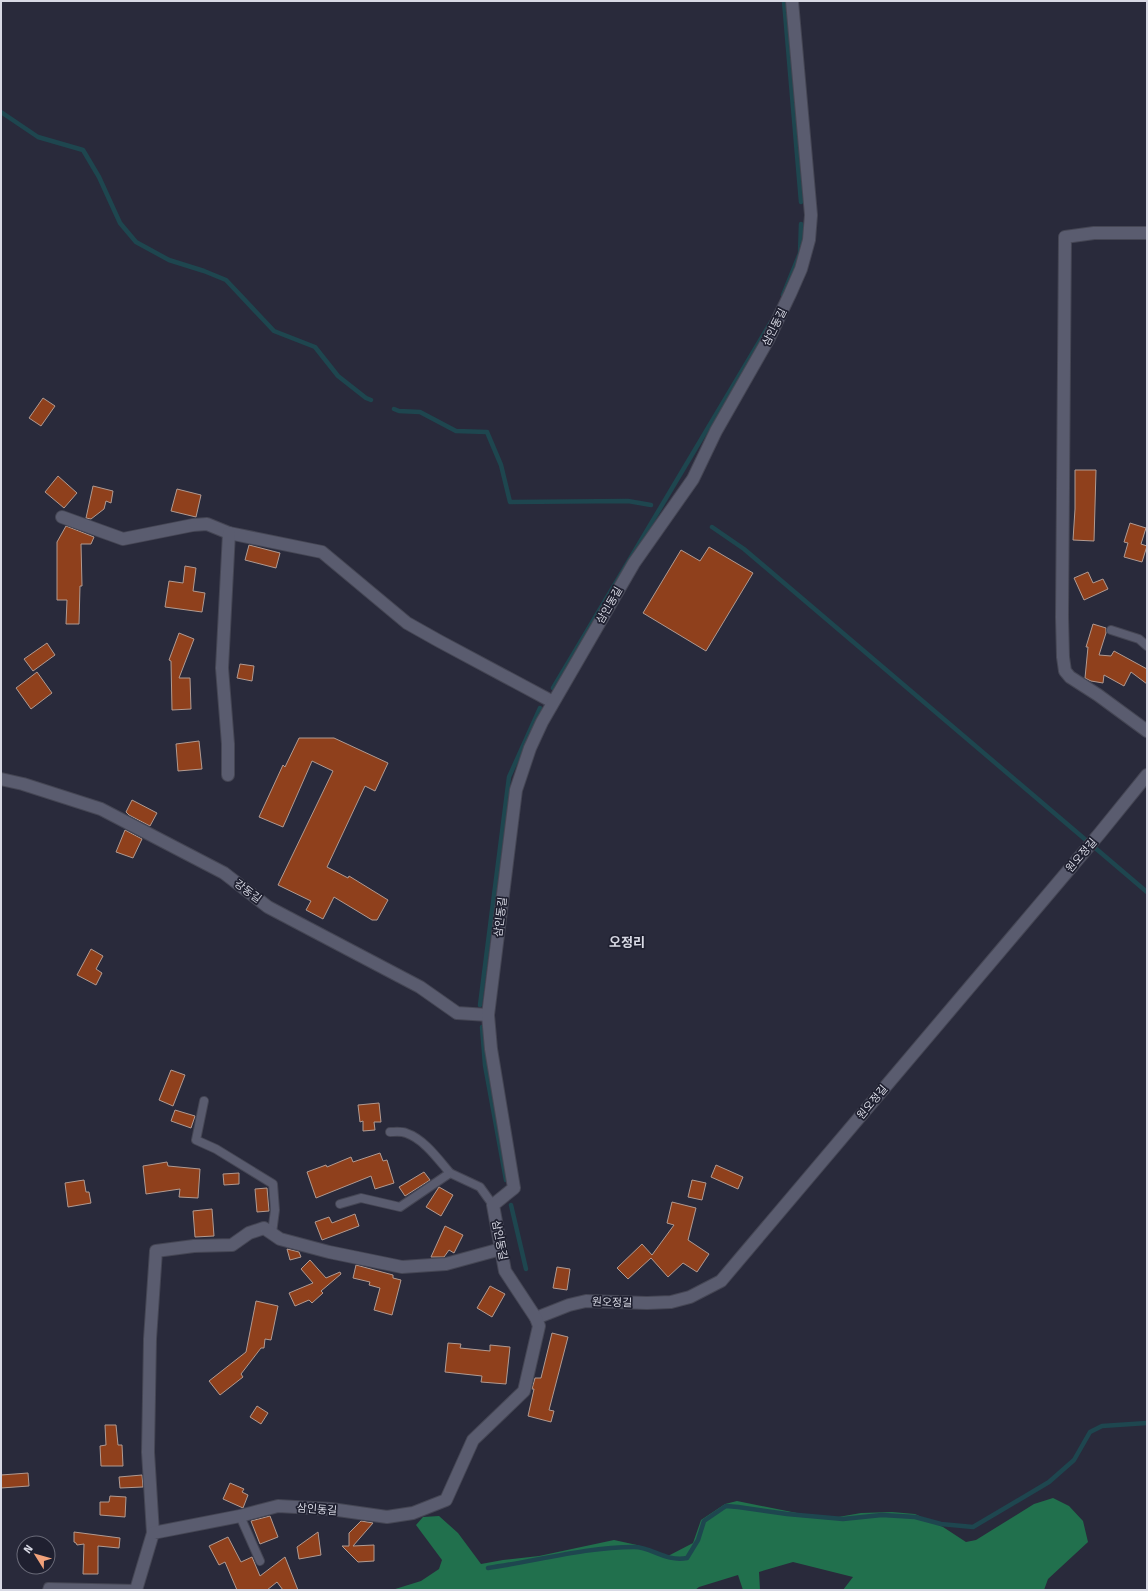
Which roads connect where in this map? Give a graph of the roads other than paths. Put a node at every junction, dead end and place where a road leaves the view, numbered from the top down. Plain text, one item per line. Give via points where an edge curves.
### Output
1 (792, 1) edge
2 (1147, 233) edge
3 (62, 517) dead end
4 (229, 533) junction
5 (1111, 630) dead end
6 (1147, 646) edge
7 (553, 702) junction
8 (1147, 731) edge
9 (228, 775) dead end
10 (1147, 775) edge
11 (1, 779) edge
12 (488, 1015) junction
13 (204, 1101) dead end
14 (390, 1132) dead end
15 (450, 1173) junction
16 (340, 1204) dead end
17 (493, 1205) junction
18 (272, 1233) junction
19 (501, 1249) junction
20 (536, 1318) junction
21 (240, 1516) junction
22 (153, 1533) junction
23 (260, 1561) dead end
24 (47, 1590) edge
25 (137, 1590) edge

1 - 7 street, 삼인동길 via 811,215 809,240 801,269 769,338 716,431 693,479 634,563
2 - 8 street via 1094,233 1065,237 1062,617 1065,671
3 - 4 street via 123,539 200,524 207,524
4 - 7 street via 322,552 407,623
4 - 9 street via 222,668
5 - 6 lane via 1139,639
7 - 12 street, 삼인동길 via 530,748 516,790
10 - 20 street, 원오정길 via 721,1281 690,1297 671,1302 586,1301
11 - 12 street, 강동길 via 101,809 224,873 268,907 420,987 458,1013
12 - 17 street, 삼인동길 via 491,1049 514,1188
13 - 18 lane via 196,1140 216,1149 273,1184 275,1210
14 - 15 lane via 405,1132 420,1141
15 - 16 lane via 400,1207 361,1198
15 - 17 lane via 480,1187
17 - 19 street, 삼인동길
18 - 19 street via 280,1238 329,1252 402,1267 446,1264
18 - 22 street via 264,1228 249,1233 232,1245 156,1251 150,1339 148,1452
19 - 20 street, 삼인동길 via 505,1271
20 - 21 street, 삼인동길 via 539,1326 524,1391 473,1440 446,1500 413,1514 387,1517 331,1509 278,1506
21 - 22 street, 삼인동길
21 - 23 lane
22 - 25 street
24 - 25 lane via 48,1587

